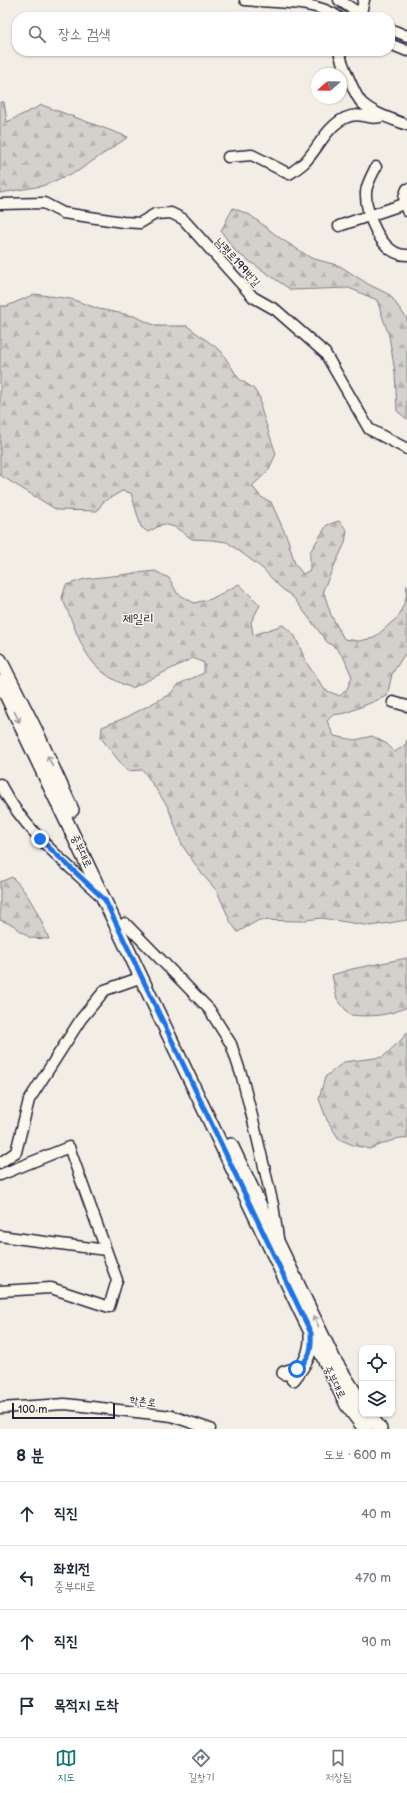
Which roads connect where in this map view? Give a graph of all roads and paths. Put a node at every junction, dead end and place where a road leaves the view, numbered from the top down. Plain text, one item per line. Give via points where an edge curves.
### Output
1 (245, 0) edge
2 (339, 0) edge
3 (364, 0) edge
4 (326, 12) edge
5 (356, 12) edge
6 (362, 12) edge
7 (395, 31) edge
8 (407, 36) edge
9 (395, 46) edge
10 (407, 51) edge
11 (341, 56) edge
12 (383, 116) junction
13 (407, 125) edge
14 (228, 157) dead end
15 (376, 167) dead end
16 (407, 189) edge
17 (0, 204) edge
18 (405, 207) edge
19 (368, 217) junction
20 (339, 226) dead end
21 (407, 255) edge
22 (407, 449) edge
23 (0, 660) edge
24 (0, 682) edge
25 (393, 702) dead end
26 (407, 706) edge
27 (0, 784) edge
28 (105, 900) junction
29 (125, 923) junction
30 (142, 977) junction
31 (0, 1164) edge
32 (2, 1174) edge
33 (0, 1236) edge
34 (279, 1244) junction
35 (106, 1250) junction
36 (0, 1291) edge
37 (311, 1333) junction
38 (289, 1376) dead end
39 (359, 1399) edge
40 (0, 1408) edge
41 (371, 1417) edge
42 (210, 1429) edge
43 (365, 1429) edge
44 (380, 1429) edge

1 - 4 street via 277,2 317,8
2 - 5 street
3 - 6 street
7 - 8 street
9 - 10 street
11 - 12 street via 361,102
12 - 13 street
12 - 14 street via 375,119 358,114 344,118 325,134 304,162 289,174 252,155
15 - 19 street via 366,192
16 - 18 street via 404,197
17 - 22 street, 남평로199번길 via 44,203 63,213 123,222 140,223 155,214 171,214 183,219 253,297 276,310 325,353 369,429
18 - 19 street
19 - 20 street
19 - 21 street via 382,240 391,249
29 -> 23 main road, 중부대로 via 36,731
24 -> 28 main road, 중부대로
25 - 26 street
27 - 28 street via 40,839
28 - 30 main road, 중부대로
29 - 34 main road, 중부대로
29 - 34 street via 209,1009 231,1044 253,1120 273,1205
30 - 31 street via 105,990 81,1019 29,1100 16,1152
30 - 37 main road, 중부대로
31 - 32 street
32 - 35 street via 69,1147
33 - 35 street
39 -> 34 main road, 중부대로 via 334,1360
35 - 36 street via 117,1280 109,1307 51,1288
37 - 38 main road via 312,1346 307,1360
37 - 43 main road, 중부대로 via 347,1404
40 - 42 street, 학촌로 via 65,1404 172,1416
41 - 44 main road

